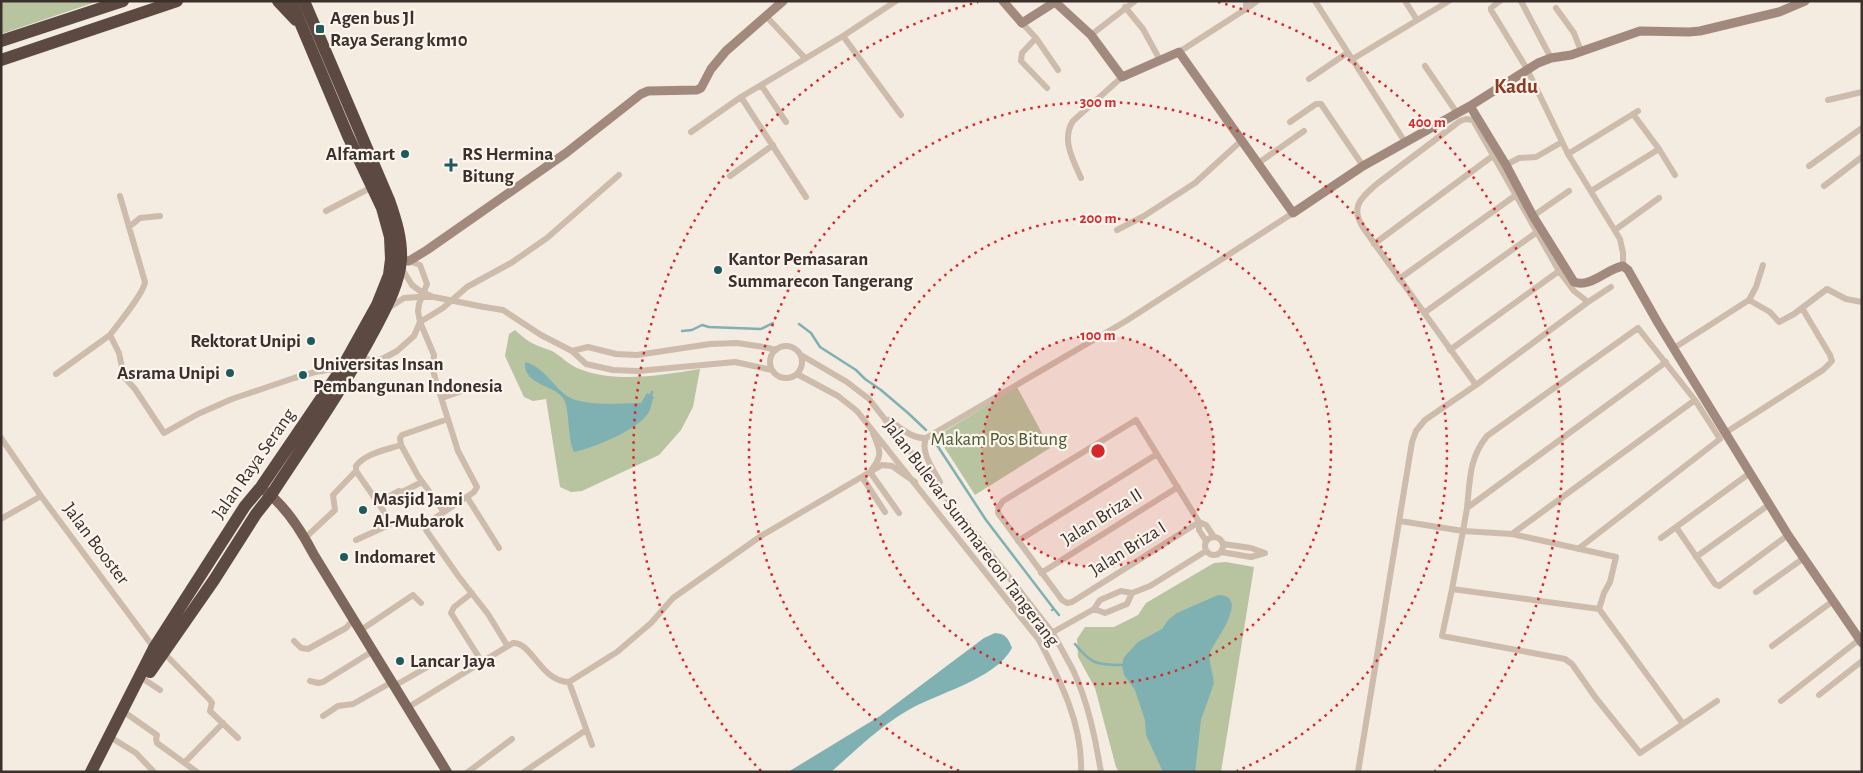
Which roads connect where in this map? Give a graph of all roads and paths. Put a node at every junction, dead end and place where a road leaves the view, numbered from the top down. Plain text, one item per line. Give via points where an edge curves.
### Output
1 (123, 1) edge
2 (177, 1) edge
3 (278, 1) edge
4 (291, 1) edge
5 (304, 1) edge
6 (783, 1) edge
7 (896, 1) edge
8 (1003, 1) edge
9 (1135, 1) edge
10 (1246, 1) edge
11 (1257, 1) edge
12 (1315, 1) edge
13 (1405, 1) edge
14 (1449, 1) edge
15 (1500, 1) edge
16 (1522, 1) edge
17 (1805, 1) edge
18 (1055, 2) edge
19 (1125, 7) junction
20 (1556, 8) dead end
21 (1246, 9) junction
22 (766, 16) junction
23 (1417, 20) junction
24 (1022, 23) junction
25 (309, 34) junction
26 (1091, 35) junction
27 (843, 36) junction
28 (1036, 38) junction
29 (1, 41) edge
30 (1580, 51) junction
31 (1179, 52) junction
32 (1347, 53) junction
33 (805, 58) junction
34 (1552, 58) junction
35 (1, 60) edge
36 (1160, 60) junction
37 (1351, 60) junction
38 (1425, 66) dead end
39 (1526, 69) junction
40 (1058, 70) dead end
41 (1122, 77) junction
42 (1309, 79) dead end
43 (761, 85) junction
44 (1047, 88) dead end
45 (1862, 92) edge
46 (742, 97) junction
47 (1828, 100) dead end
48 (1470, 106) junction
49 (1456, 113) junction
50 (901, 115) dead end
51 (786, 122) dead end
52 (1290, 122) dead end
53 (1862, 128) edge
54 (1304, 131) dead end
55 (691, 132) dead end
56 (1241, 141) junction
57 (1405, 142) junction
58 (1562, 142) junction
59 (773, 145) junction
60 (1659, 149) junction
61 (1568, 154) junction
62 (1494, 155) junction
63 (1862, 157) edge
64 (1258, 164) junction
65 (1506, 165) junction
66 (1363, 166) junction
67 (1809, 166) dead end
68 (619, 175) dead end
69 (1675, 175) dead end
70 (730, 176) dead end
71 (1080, 178) dead end
72 (1824, 186) dead end
73 (372, 187) junction
74 (1591, 190) junction
75 (1568, 191) dead end
76 (1516, 194) junction
77 (120, 196) dead end
78 (806, 197) dead end
79 (1659, 198) dead end
80 (326, 211) dead end
81 (1293, 214) junction
82 (160, 216) dead end
83 (1533, 216) junction
84 (129, 227) junction
85 (1116, 230) dead end
86 (1615, 230) junction
87 (1537, 232) junction
88 (1374, 244) junction
89 (400, 262) junction
90 (1762, 264) dead end
91 (1623, 266) junction
92 (1559, 271) junction
93 (1399, 279) junction
94 (1611, 287) dead end
95 (420, 294) junction
96 (1749, 300) junction
97 (1588, 302) junction
98 (1862, 302) edge
99 (1802, 308) junction
100 (383, 314) junction
101 (1424, 314) junction
102 (420, 322) junction
103 (110, 335) junction
104 (1674, 348) junction
105 (776, 350) junction
106 (1450, 350) junction
107 (572, 351) junction
108 (801, 355) junction
109 (360, 356) junction
110 (1666, 362) junction
111 (342, 368) junction
112 (772, 370) junction
113 (56, 374) dead end
114 (797, 374) junction
115 (482, 384) dead end
116 (1476, 385) junction
117 (442, 398) junction
118 (1695, 400) junction
119 (884, 417) junction
120 (448, 419) junction
121 (870, 425) junction
122 (1725, 432) junction
123 (1, 438) edge
124 (926, 438) junction
125 (401, 445) junction
126 (1157, 454) junction
127 (356, 472) junction
128 (870, 472) junction
129 (1750, 473) junction
130 (862, 477) junction
131 (422, 482) junction
132 (914, 482) junction
133 (1178, 487) junction
134 (266, 491) junction
135 (945, 494) junction
136 (41, 496) junction
137 (467, 497) junction
138 (377, 503) junction
139 (1770, 504) junction
140 (1467, 508) junction
141 (444, 512) junction
142 (884, 512) dead end
143 (899, 514) dead end
144 (1, 519) edge
145 (1400, 521) junction
146 (1199, 522) junction
147 (1676, 527) junction
148 (1463, 531) junction
149 (1512, 534) junction
150 (1788, 536) junction
151 (1214, 537) junction
152 (305, 538) junction
153 (1661, 538) dead end
154 (356, 540) dead end
155 (1018, 541) junction
156 (1206, 541) junction
157 (1223, 544) junction
158 (499, 548) dead end
159 (1578, 548) junction
160 (1206, 552) junction
161 (1221, 552) junction
162 (1696, 558) junction
163 (1804, 558) junction
164 (1042, 573) junction
165 (1452, 589) junction
166 (1756, 592) dead end
167 (472, 593) junction
168 (1132, 593) junction
169 (1833, 601) junction
170 (421, 603) dead end
171 (1094, 609) junction
172 (1599, 609) junction
173 (354, 619) junction
174 (361, 630) junction
175 (1052, 632) junction
176 (146, 636) junction
177 (1039, 640) junction
178 (294, 641) dead end
179 (1861, 641) edge
180 (507, 645) junction
181 (159, 646) junction
182 (1772, 646) dead end
183 (373, 651) junction
184 (1862, 660) edge
185 (438, 661) dead end
186 (482, 662) junction
187 (145, 680) junction
188 (310, 681) dead end
189 (569, 682) junction
190 (393, 684) junction
191 (160, 690) dead end
192 (1819, 695) dead end
193 (1717, 701) dead end
194 (1781, 701) dead end
195 (407, 708) junction
196 (127, 714) junction
197 (323, 716) dead end
198 (222, 723) junction
199 (1683, 724) junction
200 (586, 730) junction
201 (238, 738) dead end
202 (512, 739) dead end
203 (115, 740) junction
204 (592, 744) dead end
205 (185, 762) junction
206 (91, 772) edge
207 (99, 772) edge
208 (154, 772) edge
209 (197, 772) edge
210 (446, 772) edge
211 (468, 772) edge
212 (524, 772) edge
213 (1081, 772) edge
214 (1101, 772) edge
215 (1358, 772) edge

1 - 29 highway
2 - 35 highway
3 - 25 highway
4 - 25 highway, Jalan Raya Serang
5 - 25 highway, Jalan Raya Serang
6 - 22 street
7 - 27 street
8 - 24 street
9 - 19 street
10 - 21 street
11 - 21 street
12 - 32 street
13 - 23 street
14 - 23 street
15 - 39 street via 1491,10
16 - 34 street
17 - 30 street via 1779,12 1700,31 1632,32
18 - 24 street
18 - 26 street
19 - 26 street
19 - 36 street via 1143,29
20 - 30 street via 1574,34
21 - 31 street
22 - 33 street
22 - 89 street via 726,51 701,88 641,94 560,157
23 - 37 street
24 - 28 street
25 - 73 highway, Jalan Raya Serang via 348,136
25 - 89 highway, Jalan Raya Serang via 389,200 399,232
26 - 41 street
27 - 33 street
27 - 50 street
28 - 40 street
28 - 44 street via 1022,53 1021,61
30 - 34 street
31 - 36 street
31 - 56 street
32 - 37 street
32 - 42 street
33 - 43 street
34 - 39 street
36 - 41 street
37 - 57 street
38 - 49 street
39 - 48 street
39 - 58 street
41 - 71 street via 1068,129 1069,148
43 - 46 street
43 - 51 street
45 - 47 street
46 - 55 street
46 - 59 street
48 - 49 street
48 - 65 street
49 - 57 street
52 - 66 street via 1316,104 1321,104
53 - 67 street
54 - 64 street
56 - 64 street
56 - 85 street via 1195,182 1144,216
57 - 66 street
58 - 61 street
58 - 65 street via 1536,157 1519,158
59 - 70 street
59 - 78 street
60 - 61 street via 1635,112
60 - 69 street
60 - 74 street
61 - 74 street
62 - 76 street
62 - 88 street
62 - 88 street via 1473,120 1460,121 1378,183 1360,202 1356,214
63 - 72 street
64 - 81 street
65 - 83 street
66 - 81 street
68 - 102 street via 547,238 511,263 467,287 443,308
73 - 80 street
73 - 89 highway, Jalan Raya Serang
74 - 86 street
75 - 83 street
76 - 87 street
76 - 93 street
77 - 84 street
79 - 86 street
81 - 124 street via 1126,321
82 - 84 street via 140,218
83 - 91 street via 1574,282 1584,283
84 - 103 street via 144,286
86 - 91 street via 1622,246
87 - 92 street
87 - 101 street
88 - 93 street
89 - 95 street, Jalan Bulevar Summarecon Tangerang
89 - 100 highway, Jalan Raya Serang via 397,281
89 - 102 street via 420,264 427,284 419,304
89 - 111 highway, Jalan Raya Serang via 389,275
90 - 96 street
91 - 104 street
92 - 97 street via 1574,291
92 - 106 street
93 - 101 street
94 - 97 street
95 - 100 street via 404,298
95 - 107 street, Jalan Bulevar Summarecon Tangerang, bridge via 503,310
96 - 99 street via 1770,312 1779,322
96 - 104 street
97 - 116 street
98 - 99 street via 1846,299 1828,289
99 - 122 street via 1832,361 1823,370
100 - 109 highway, Jalan Raya Serang
101 - 106 street
102 - 109 street via 414,336 390,354 374,362
102 - 117 street via 434,354 433,369
103 - 111 street via 119,353 124,377 164,433 232,399 308,374
103 - 113 street
104 - 122 street
105 - 107 street, Jalan Bulevar Summarecon Tangerang via 710,344 638,355 588,348
105 - 108 street, Jalan Bulevar Summarecon Tangerang via 791,347
105 - 112 street via 770,362
106 - 116 street
107 - 112 street, Jalan Bulevar Summarecon Tangerang via 586,364 613,370 638,371 735,362
108 - 114 street via 802,368
108 - 119 street, Jalan Bulevar Summarecon Tangerang via 847,382 869,399
109 - 134 highway, Jalan Raya Serang
110 - 118 street
110 - 140 street
110 - 140 street via 1641,329 1636,328 1487,436 1474,455
111 - 134 highway, Jalan Raya Serang
112 - 114 street, Jalan Bulevar Summarecon Tangerang via 785,378
114 - 121 street, Jalan Bulevar Summarecon Tangerang via 838,396
115 - 117 street
116 - 145 street via 1425,420 1416,431
117 - 120 street
118 - 149 street
118 - 159 street via 1720,440
119 - 124 street via 913,437
119 - 135 street, Jalan Bulevar Summarecon Tangerang
120 - 125 street via 402,435
120 - 137 street via 458,451 477,488
121 - 128 street via 880,450 879,461
121 - 132 street, Jalan Bulevar Summarecon Tangerang
122 - 129 street
123 - 136 street
124 - 135 street via 924,450
125 - 127 street via 363,459 356,465
125 - 131 street
126 - 133 street
126 - 155 street
126 - 155 street via 1136,420 1003,501 998,513
127 - 138 street
127 - 152 street via 333,495 336,510
128 - 130 street
128 - 132 street via 882,465 892,466
128 - 143 street
129 - 139 street
129 - 147 street
130 - 142 street
130 - 189 street via 782,522 686,589 617,652
131 - 138 street
131 - 141 street
132 - 177 street, Jalan Bulevar Summarecon Tangerang
133 - 146 street
133 - 164 street, Jalan Briza II
134 - 152 main road
134 - 181 highway, Jalan Raya Serang via 246,506
135 - 175 street, Jalan Bulevar Summarecon Tangerang
136 - 144 street, Jalan Booster
136 - 176 street, Jalan Booster
137 - 141 street
137 - 158 street
138 - 154 street via 389,525
139 - 150 street
139 - 162 street
140 - 148 street
141 - 167 street via 429,522 426,530
145 - 148 street
145 - 215 street
146 - 151 street
146 - 156 street via 1199,530
146 - 164 street, Jalan Briza I via 1072,602 1062,600
147 - 153 street
147 - 162 street
148 - 149 street
148 - 165 street
149 - 159 street
150 - 162 street via 1719,586
150 - 163 street
151 - 156 street
151 - 157 street
152 - 173 main road
155 - 164 street
156 - 160 street
157 - 161 street
157 - 161 street via 1265,553 1251,557
159 - 172 street via 1616,556
160 - 161 street via 1214,556
160 - 168 street via 1150,586
163 - 166 street
163 - 169 street
165 - 172 street
165 - 199 street via 1442,636 1565,659 1640,753
167 - 180 street
167 - 186 street via 451,613
168 - 171 street via 1121,591 1100,600
168 - 171 street via 1127,604 1105,613
169 - 179 street
169 - 182 street
170 - 174 street via 413,595
171 - 175 street
172 - 199 street
173 - 174 main road
173 - 178 street via 346,628 308,649 301,648
174 - 183 main road
175 - 177 street
175 - 214 street, Jalan Bulevar Summarecon Tangerang via 1084,699 1095,735
176 - 181 street, Jalan Booster
176 - 181 street
177 - 213 street, Jalan Bulevar Summarecon Tangerang via 1069,705
179 - 194 street
180 - 186 street
180 - 189 street via 520,643 548,674 558,681
181 - 187 highway, Jalan Raya Serang
181 - 198 street, Jalan Booster via 210,700 210,710
181 - 206 highway, Jalan Raya Serang
183 - 188 street via 324,682
183 - 190 main road
184 - 192 street
185 - 190 street
186 - 195 street
187 - 191 street
187 - 196 highway, Jalan Raya Serang
189 - 200 street
190 - 195 main road
190 - 197 street via 352,704 338,706
193 - 199 street
195 - 210 main road
196 - 203 highway, Jalan Raya Serang
196 - 205 street via 157,735 157,743
198 - 201 street
198 - 205 street
200 - 204 street
200 - 212 street
202 - 211 street
203 - 207 highway, Jalan Raya Serang
203 - 208 street via 136,753
205 - 209 street

